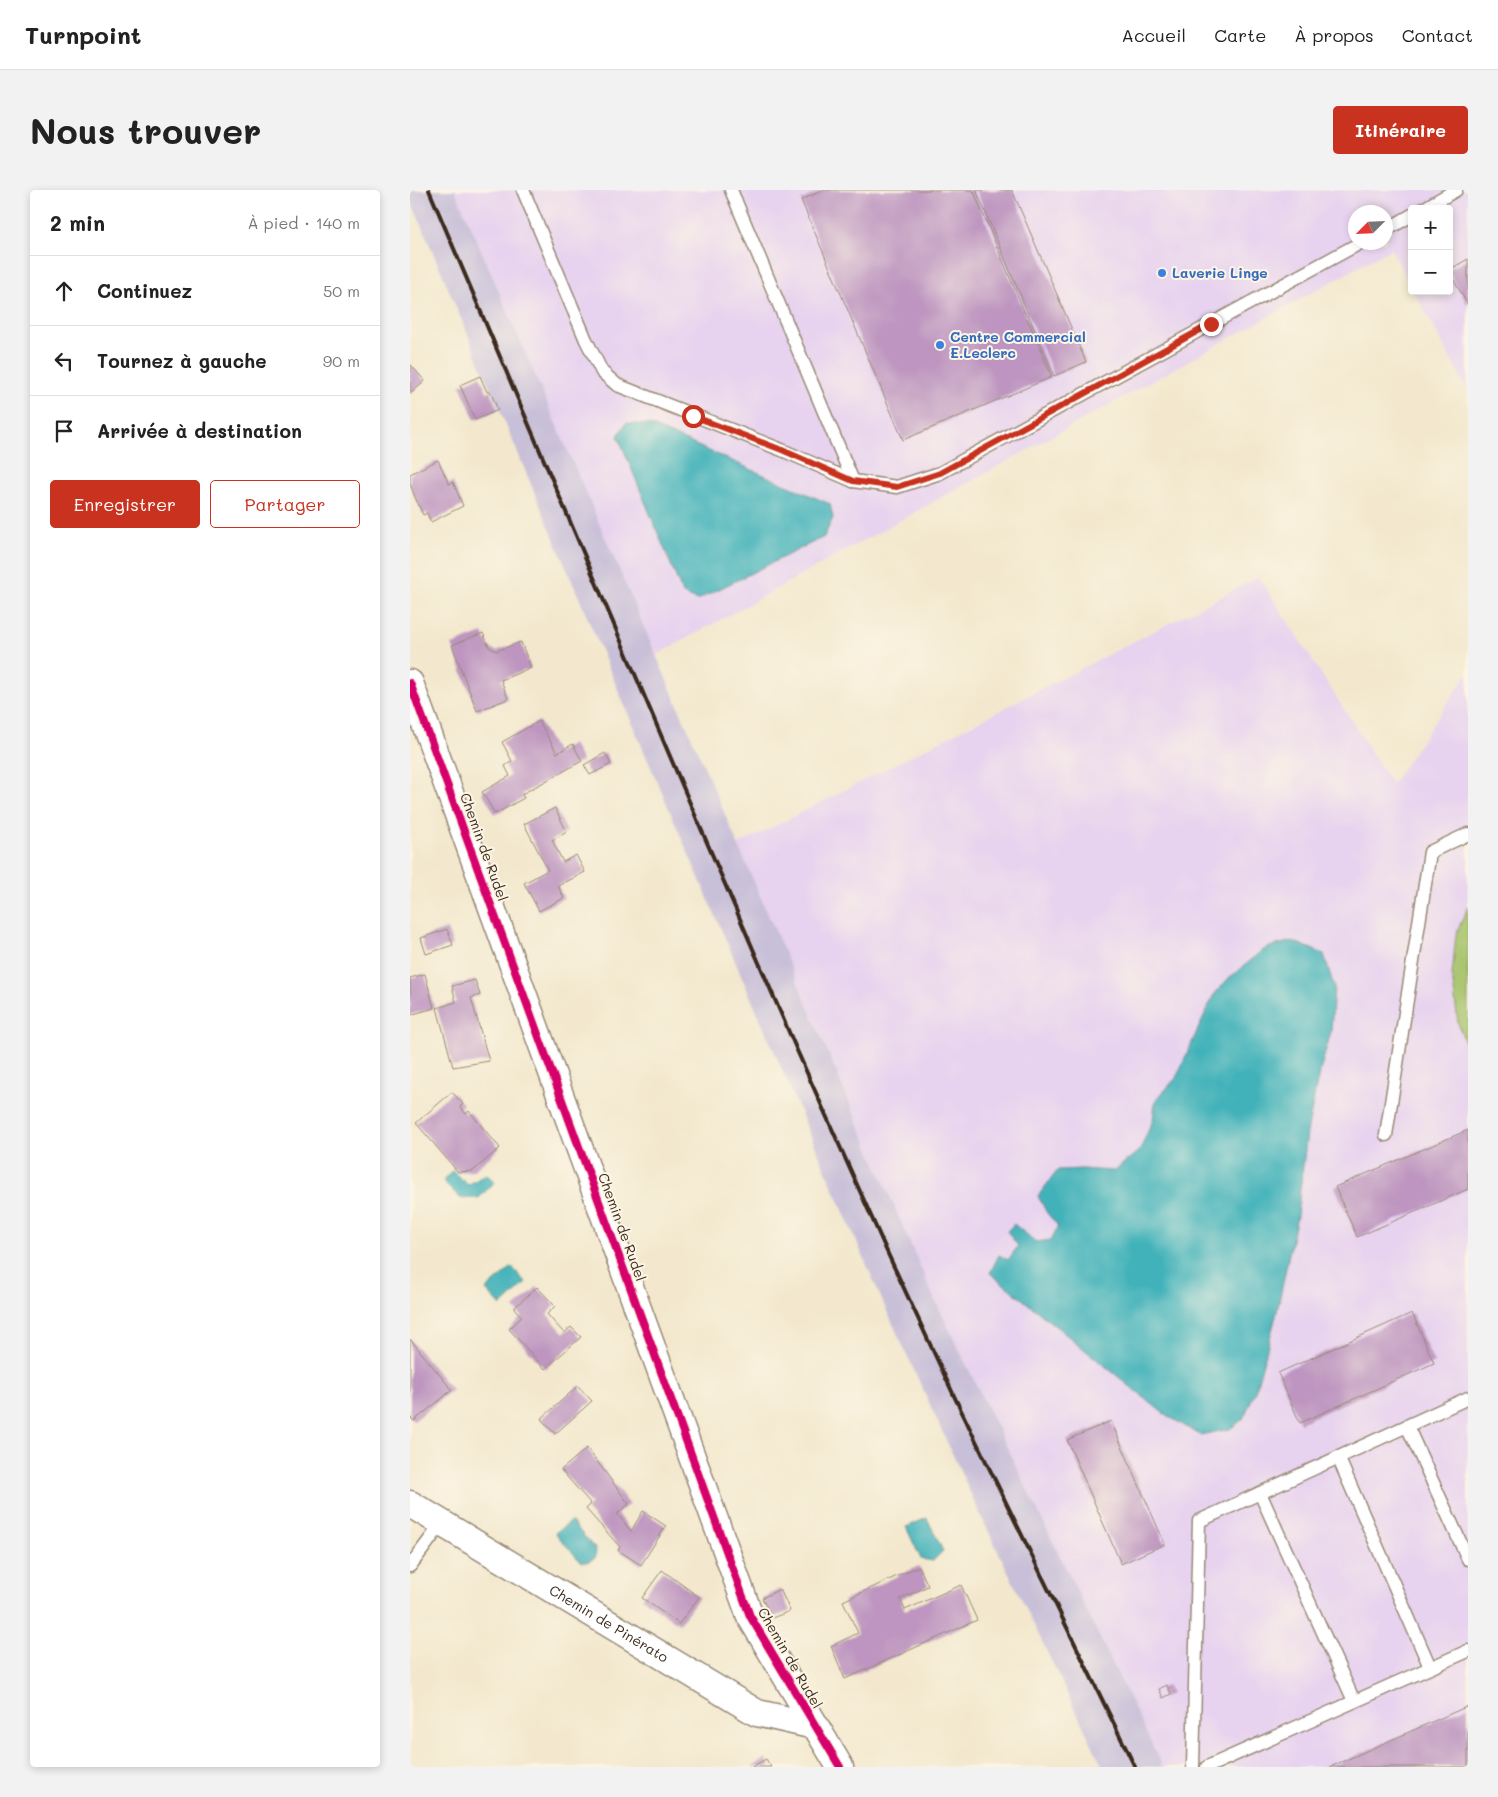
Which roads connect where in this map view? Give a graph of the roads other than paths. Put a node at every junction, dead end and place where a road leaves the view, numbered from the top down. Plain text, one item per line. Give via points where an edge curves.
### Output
1 (522, 190) edge
2 (731, 190) edge
3 (1456, 190) edge
4 (1430, 205) edge
5 (1408, 217) edge
6 (1393, 226) edge
7 (1348, 250) edge
8 (853, 481) junction
9 (410, 682) edge
10 (1468, 834) edge
11 (1386, 1135) dead end
12 (1468, 1398) edge
13 (1407, 1426) junction
14 (1338, 1457) junction
15 (1260, 1493) junction
16 (410, 1504) edge
17 (443, 1522) junction
18 (1468, 1558) edge
19 (410, 1566) edge
20 (1468, 1651) edge
21 (1430, 1667) junction
22 (1354, 1701) junction
23 (815, 1726) junction
24 (840, 1767) edge
25 (1193, 1767) edge
26 (1207, 1767) edge

1 - 8 lane via 586,340 602,372 617,386
2 - 8 lane
3 - 4 lane
5 - 6 lane
7 - 8 lane via 940,473 897,487
9 - 23 street, Chemin de Rudel via 750,1616
10 - 11 lane via 1430,852
12 - 13 lane
13 - 14 lane
13 - 18 lane
14 - 15 lane
14 - 21 lane
15 - 22 lane
15 - 25 lane via 1199,1521
16 - 17 street, Chemin de Pinérato
17 - 19 lane
17 - 23 street, Chemin de Pinérato via 757,1713
20 - 21 lane
21 - 22 lane
22 - 26 lane
23 - 24 street, Chemin de Rudel

